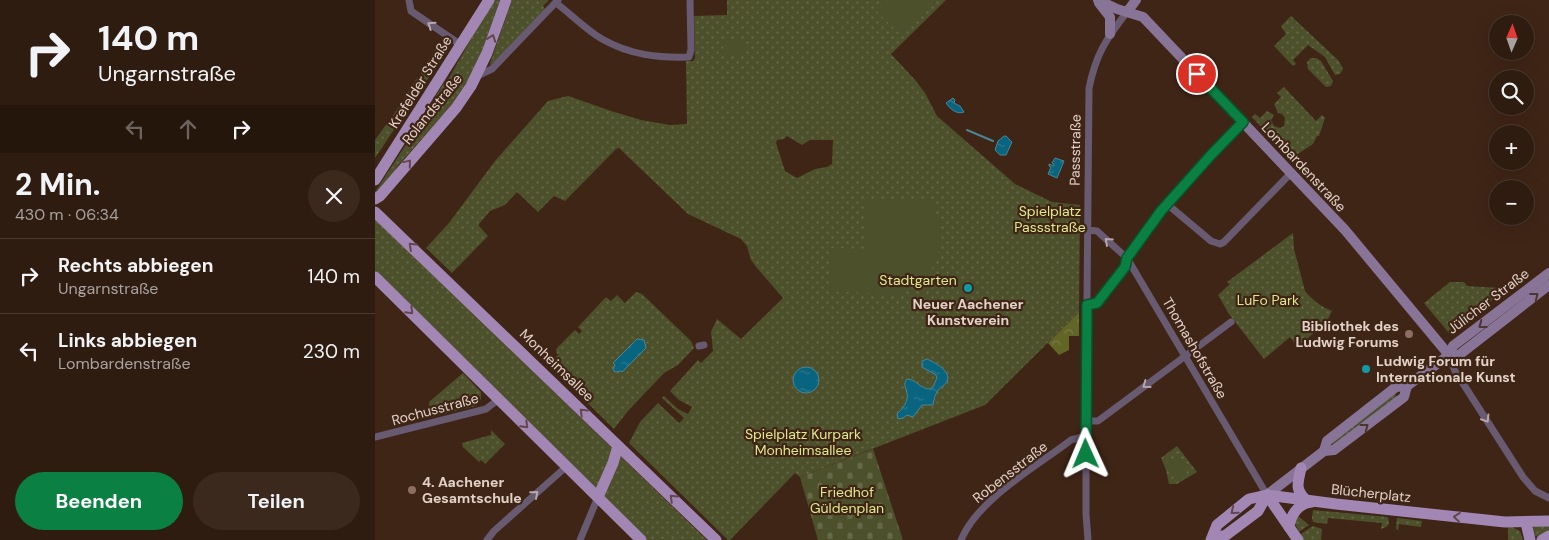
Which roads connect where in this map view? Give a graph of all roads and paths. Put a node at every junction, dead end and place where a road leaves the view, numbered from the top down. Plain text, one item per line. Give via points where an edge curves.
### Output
1 (409, 0) edge
2 (489, 0) edge
3 (506, 0) edge
4 (690, 0) edge
5 (1098, 0) edge
6 (1136, 0) edge
7 (557, 1) edge
8 (1127, 12) junction
9 (1110, 34) junction
10 (461, 45) junction
11 (477, 76) junction
12 (1243, 122) junction
13 (1291, 173) junction
14 (375, 180) edge
15 (375, 199) edge
16 (1167, 204) junction
17 (375, 212) edge
18 (1087, 230) junction
19 (1127, 258) junction
20 (1549, 273) edge
21 (375, 277) edge
22 (1549, 285) edge
23 (1087, 305) junction
24 (1231, 322) dead end
25 (1449, 355) junction
26 (1185, 356) junction
27 (499, 399) junction
28 (1086, 422) junction
29 (1086, 436) junction
30 (375, 438) edge
31 (618, 446) junction
32 (567, 466) junction
33 (1301, 468) junction
34 (1267, 494) junction
35 (598, 497) junction
36 (1549, 498) edge
37 (1310, 501) junction
38 (1549, 522) edge
39 (1526, 523) junction
40 (1289, 528) junction
41 (1549, 536) edge
42 (487, 540) edge
43 (580, 540) edge
44 (641, 540) edge
45 (716, 540) edge
46 (961, 540) edge
47 (1088, 540) edge
48 (1211, 540) edge
49 (1298, 540) edge
50 (1530, 540) edge
51 (1542, 540) edge

10 -> 1 street via 411,11
2 - 10 main road, Krefelder Straße
11 -> 3 main road
4 - 7 street via 689,57 661,58 631,52 602,39
5 - 8 street
5 - 9 street via 1110,17
6 - 8 street
7 - 11 street, Rolandstraße via 492,69
8 - 9 street, Passstraße
8 - 12 street, Lombardenstraße via 1143,17
9 - 18 street, Passstraße via 1093,66 1089,88
10 - 14 main road, Krefelder Straße
15 -> 11 main road, Rolandstraße via 456,108
12 - 13 street, Lombardenstraße
12 - 16 street
13 - 16 street via 1225,242 1211,241
13 - 25 street, Lombardenstraße via 1359,247
16 - 19 street
31 -> 17 main road, Monheimsallee
19 -> 18 street, Thomashofstraße via 1097,231
18 - 23 street, Passstraße
19 - 23 street via 1125,267 1097,303
19 - 26 street, Thomashofstraße
20 -> 25 street, Jülicher Straße via 1453,346
21 -> 27 main road
25 -> 22 street, Jülicher Straße via 1459,355
23 - 28 street, Passstraße
24 - 26 street
25 - 33 street, Jülicher Straße via 1407,386 1396,387 1327,441 1324,450
25 -> 36 street via 1455,371 1523,477 1535,491
26 -> 28 street via 1098,420
26 - 34 street, Thomashofstraße
27 - 30 street, Rochusstraße via 486,409
27 -> 32 main road
28 - 29 street, Passstraße
29 - 46 street, Robensstraße via 1071,440 987,503
29 - 47 street, Passstraße
31 - 35 main road
45 -> 31 main road, Monheimsallee
32 - 35 main road
42 -> 32 street via 494,530
33 - 34 street, Jülicher Straße
33 - 37 main road via 1297,486 1301,496
34 - 37 main road, Blücherplatz
34 - 40 main road
34 - 48 main road, Jülicher Straße via 1258,511 1226,535
35 - 43 street
35 - 44 main road
39 -> 37 main road, Blücherplatz
37 - 40 main road via 1295,511
38 - 39 main road, Blücherplatz
39 - 50 main road
40 - 49 main road
41 - 51 main road

